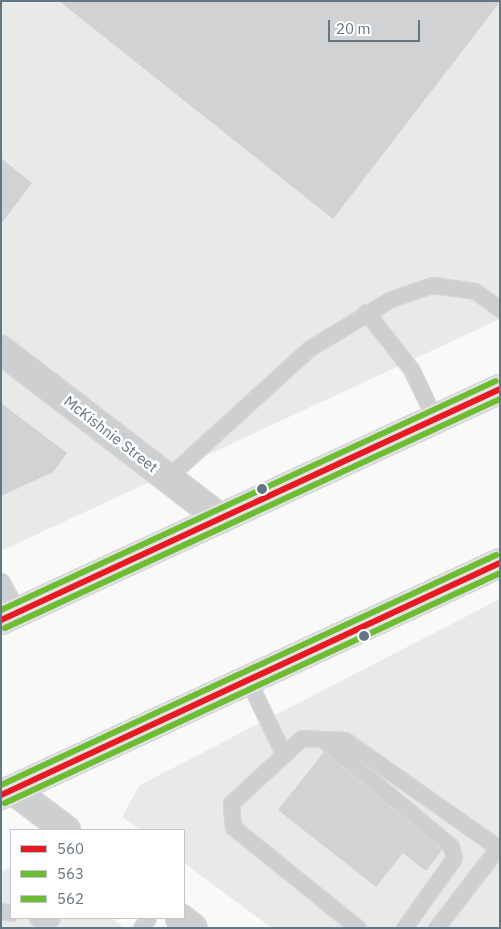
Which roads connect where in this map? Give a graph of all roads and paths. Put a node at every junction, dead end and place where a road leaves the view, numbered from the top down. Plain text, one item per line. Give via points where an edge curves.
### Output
1 (500, 309) edge
2 (366, 312) junction
3 (1, 350) edge
4 (500, 389) edge
5 (435, 419) junction
6 (168, 477) junction
7 (221, 519) junction
8 (500, 563) edge
9 (1, 582) edge
10 (9, 616) edge
11 (248, 680) junction
12 (322, 739) junction
13 (284, 755) junction
14 (7, 793) edge
15 (64, 829) edge
16 (498, 846) edge
17 (181, 919) edge
18 (193, 928) edge
19 (358, 928) edge
20 (404, 928) edge
21 (436, 928) edge

1 - 2 lane via 475,291 432,284
2 - 5 lane via 411,369
2 - 6 lane via 310,348
3 - 6 street, McKishnie Street
4 - 5 main road
5 - 7 main road
6 - 7 street, McKishnie Street
7 - 10 main road
8 - 11 main road
9 - 10 lane
11 - 13 lane
11 - 14 main road
12 - 13 lane via 302,738
12 - 16 lane via 345,740
12 - 20 lane via 451,846 454,858
13 - 19 lane via 231,803 233,826
14 - 15 street
16 - 21 lane
17 - 18 street

